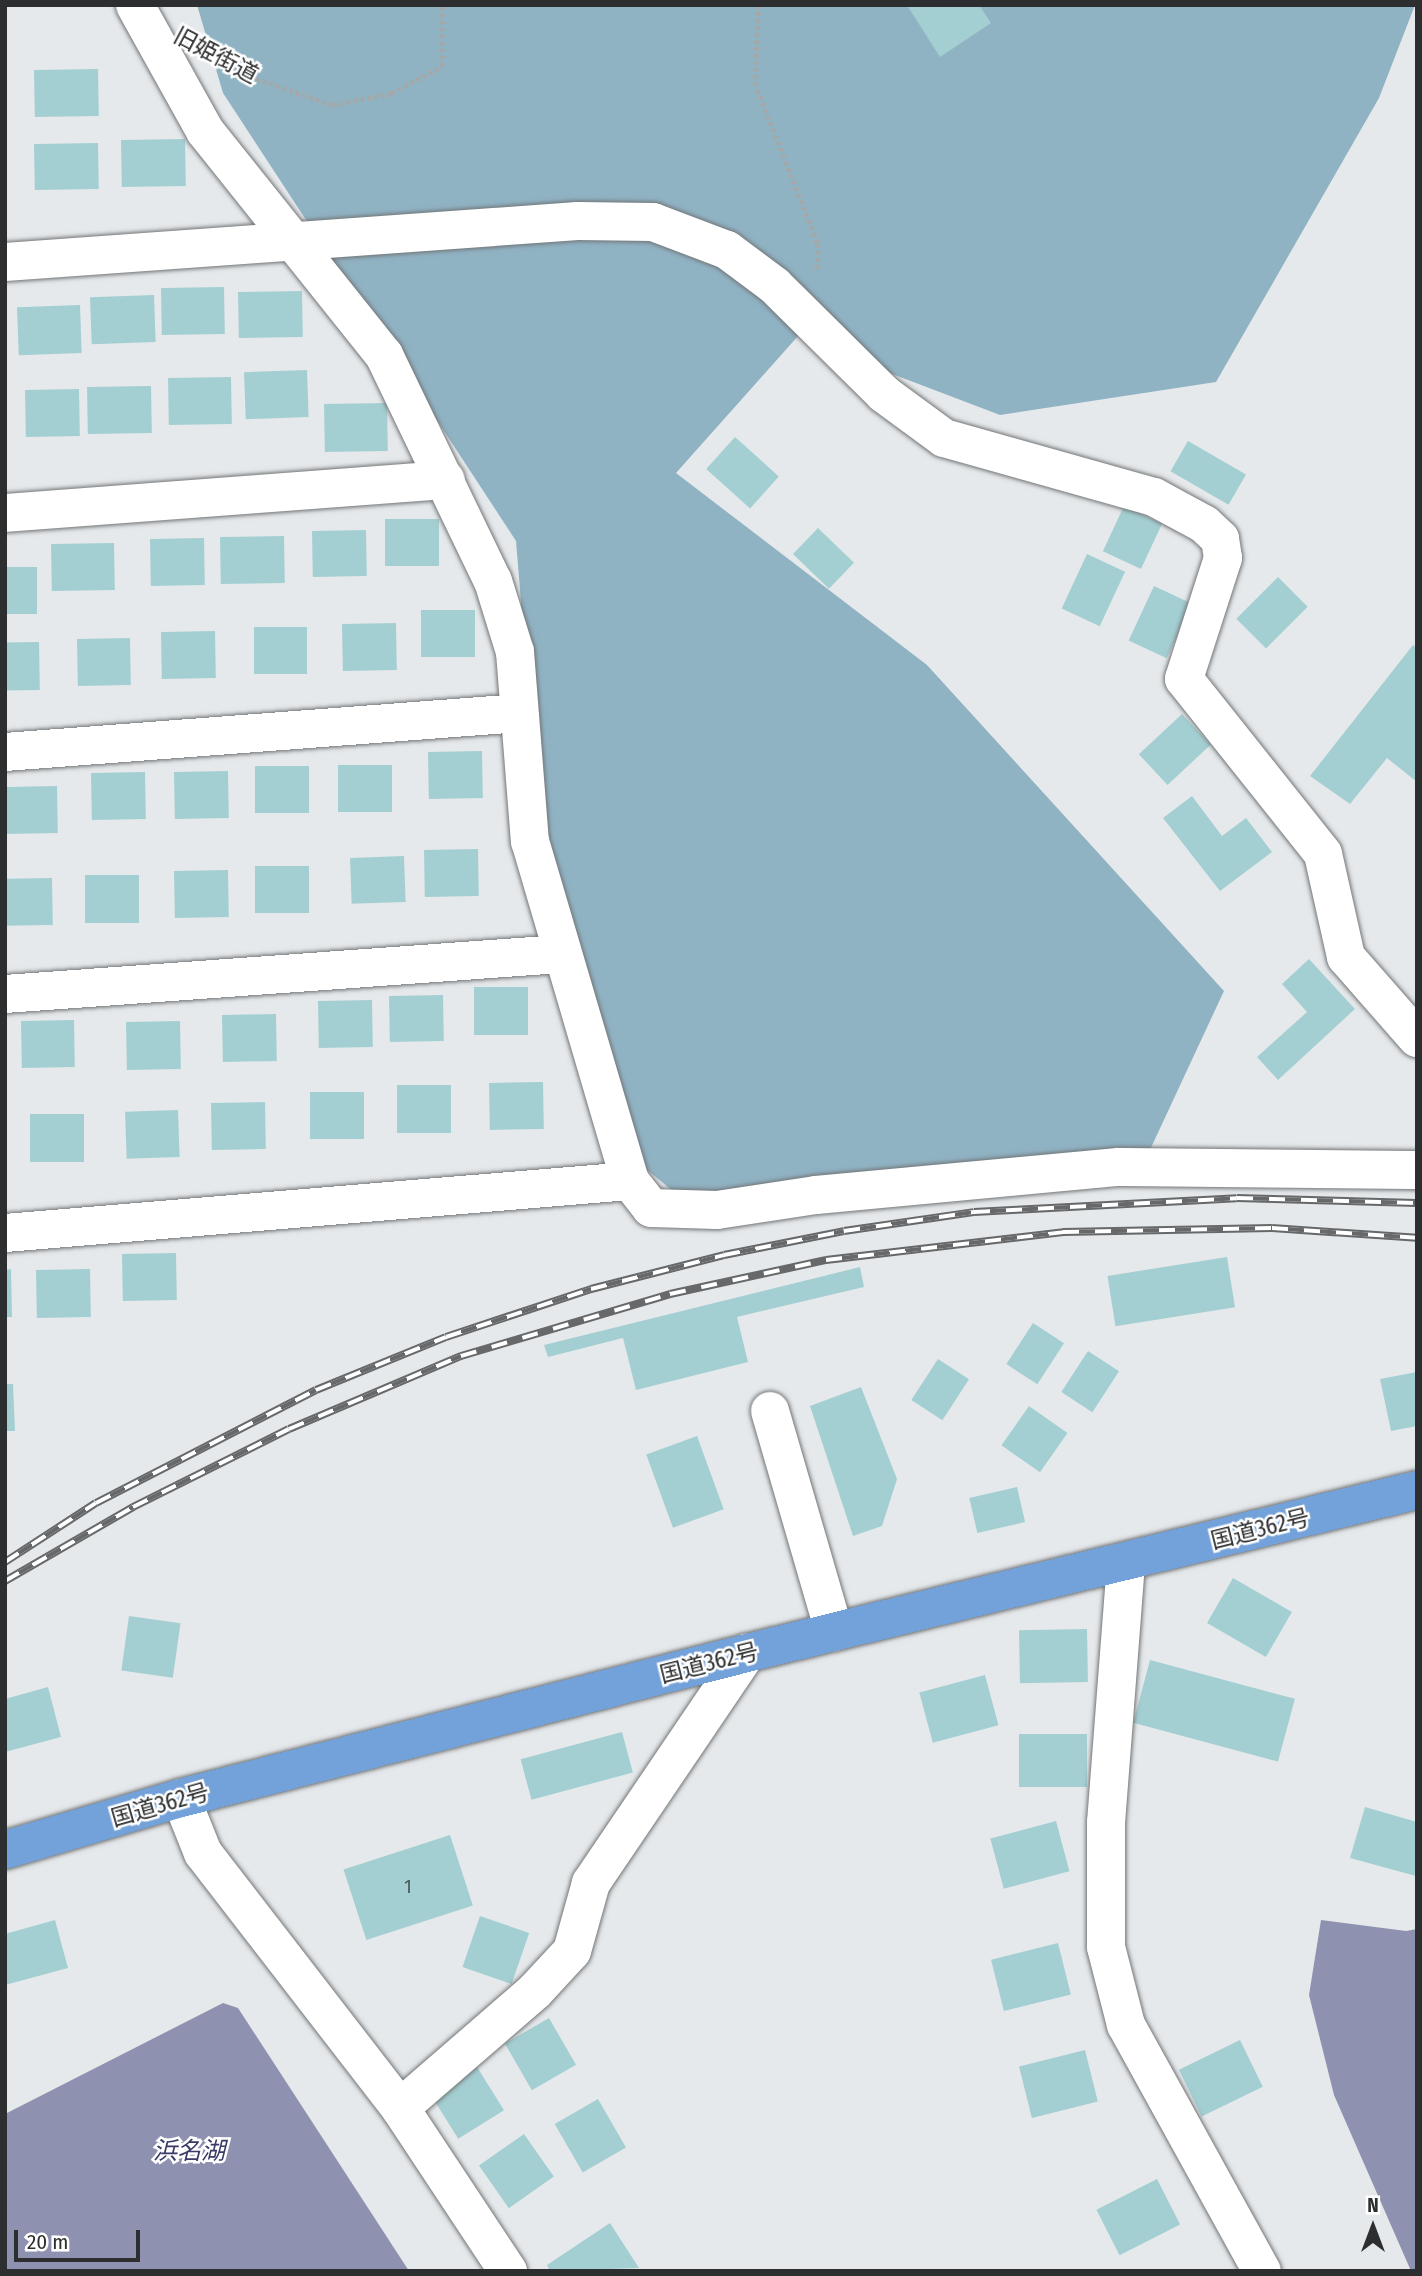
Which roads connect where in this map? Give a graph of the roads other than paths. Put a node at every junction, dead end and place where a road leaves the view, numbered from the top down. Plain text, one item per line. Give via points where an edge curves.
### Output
1 (138, 10) edge
2 (295, 242) junction
3 (5, 262) edge
4 (446, 480) junction
5 (5, 513) edge
6 (520, 713) junction
7 (5, 752) edge
8 (560, 954) junction
9 (5, 994) edge
10 (1417, 1038) edge
11 (1417, 1170) edge
12 (630, 1181) junction
13 (5, 1233) edge
14 (770, 1410) dead end
15 (1417, 1490) edge
16 (1126, 1563) junction
17 (834, 1632) junction
18 (747, 1653) junction
19 (181, 1798) junction
20 (5, 1850) edge
21 (400, 2108) junction
22 (508, 2271) edge
23 (1262, 2271) edge

1 - 2 street via 205,131
2 - 3 street
2 - 4 street via 384,355
2 - 10 street via 578,220 653,222 727,250 774,285 884,394 944,438 1154,497 1204,524 1220,539 1223,558 1184,679 1323,855 1346,957
4 - 5 street
4 - 6 street via 493,581 515,652
6 - 7 street
6 - 8 street via 530,841
8 - 9 street
8 - 12 street via 599,1068
11 - 12 street via 1119,1167 816,1195 717,1210 651,1208
12 - 13 street
14 - 17 street
15 - 16 highway, 国道362号
16 - 17 highway, 国道362号
16 - 23 street via 1106,1822 1106,1947 1126,2025
17 - 18 highway, 国道362号
18 - 19 highway, 国道362号
18 - 21 street via 591,1883 572,1951 535,1991
19 - 20 highway, 国道362号
19 - 21 street via 202,1853
21 - 22 street

